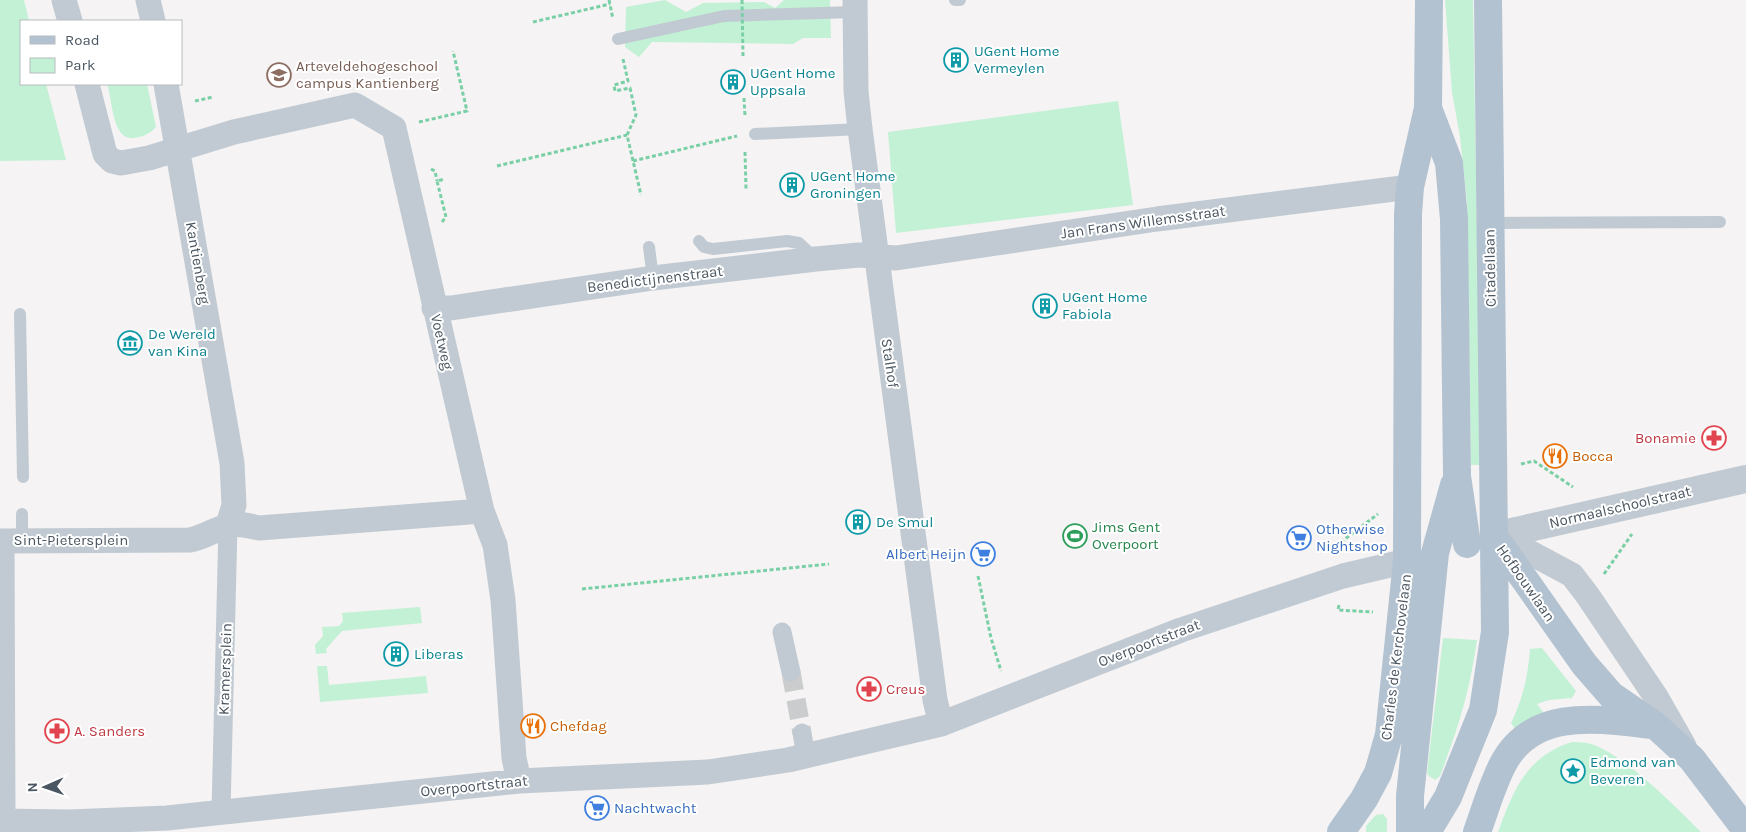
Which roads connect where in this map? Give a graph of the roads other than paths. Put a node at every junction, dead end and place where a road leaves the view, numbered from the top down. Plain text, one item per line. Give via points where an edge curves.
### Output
1 (64, 0) edge
2 (148, 0) edge
3 (955, 0) edge
4 (960, 0) edge
5 (1429, 0) edge
6 (1488, 0) edge
7 (855, 6) edge
8 (70, 20) edge
9 (153, 20) edge
10 (618, 39) dead end
11 (87, 85) edge
12 (166, 85) edge
13 (1428, 108) junction
14 (860, 129) junction
15 (750, 134) road end
16 (178, 149) junction
17 (1410, 187) junction
18 (1720, 222) dead end
19 (1490, 223) junction
20 (699, 241) dead end
21 (648, 247) dead end
22 (875, 258) junction
23 (816, 259) junction
24 (653, 278) junction
25 (434, 308) junction
26 (20, 314) dead end
27 (23, 476) dead end
28 (1457, 476) junction
29 (1746, 478) edge
30 (482, 511) junction
31 (22, 514) dead end
32 (228, 525) junction
33 (1494, 536) junction
34 (9, 541) edge
35 (1467, 544) junction
36 (1435, 553) junction
37 (1407, 561) junction
38 (782, 632) dead end
39 (791, 672) tunnel mouth
40 (941, 724) junction
41 (1656, 726) junction
42 (1692, 759) junction
43 (518, 781) junction
44 (221, 812) junction
45 (3, 821) edge
46 (141, 826) edge
47 (69, 827) edge
48 (1746, 830) edge
49 (1341, 832) edge
50 (1410, 832) edge
51 (1427, 832) edge
52 (1477, 832) edge

1 - 8 street
2 - 9 street
3 - 4 lane
5 - 13 main road
6 - 19 main road, Citadellaan
7 - 10 lane via 724,16
7 - 14 street, Stalhof
11 - 16 street via 105,154 112,161 121,163 149,158
12 - 16 street, Kantienberg
13 - 17 main road
13 - 28 main road via 1449,163 1454,219
14 - 15 lane
14 - 22 street, Stalhof
16 - 25 street, Voetweg via 234,132 355,104 394,128
16 - 32 street, Kantienberg via 232,463 234,505
17 - 22 street, Jan Frans Willemsstraat via 1157,219 896,258
17 - 37 main road via 1406,261
18 - 19 lane
19 - 33 main road, Citadellaan
20 - 23 lane via 704,247 713,249 787,241 799,243
21 - 24 lane
22 - 23 street, Benedictijnenstraat via 859,255
22 - 40 street, Stalhof via 935,700
23 - 24 street, Benedictijnenstraat
24 - 25 street, Benedictijnenstraat
25 - 30 street, Voetweg
26 - 27 lane
28 - 35 main road
28 - 36 main road
29 - 33 street, Normaalschoolstraat
30 - 32 street via 259,528
30 - 43 street, Voetweg via 495,546 503,600
31 - 34 lane
32 - 34 street, Sint-Pietersplein via 190,540
32 - 44 street, Kramersplein
33 - 35 main road, Overpoortstraat
33 - 41 main road, Hofbouwlaan via 1584,664 1611,695
33 - 42 street, Hofbouwlaan via 1572,575 1656,697
33 - 51 main road via 1495,632 1483,710 1448,797
34 - 45 street, Sint-Pietersplein
35 - 36 main road, Overpoortstraat
36 - 37 main road, Overpoortstraat
36 - 50 main road, Charles de Kerchovelaan via 1417,716
37 - 40 street, Overpoortstraat via 1343,576 1180,630
37 - 49 main road, Charles de Kerchovelaan via 1389,735 1378,773
38 - 39 street
40 - 43 street, Overpoortstraat via 804,745 708,772
41 - 42 main road, Hofbouwlaan
41 - 52 main road via 1578,720 1548,724 1520,740 1503,764
42 - 48 main road, Hofbouwlaan
43 - 44 street, Overpoortstraat
44 - 46 street, Overpoortstraat
45 - 47 street, Sint-Pietersplein
46 - 47 street, Sint-Pietersplein

